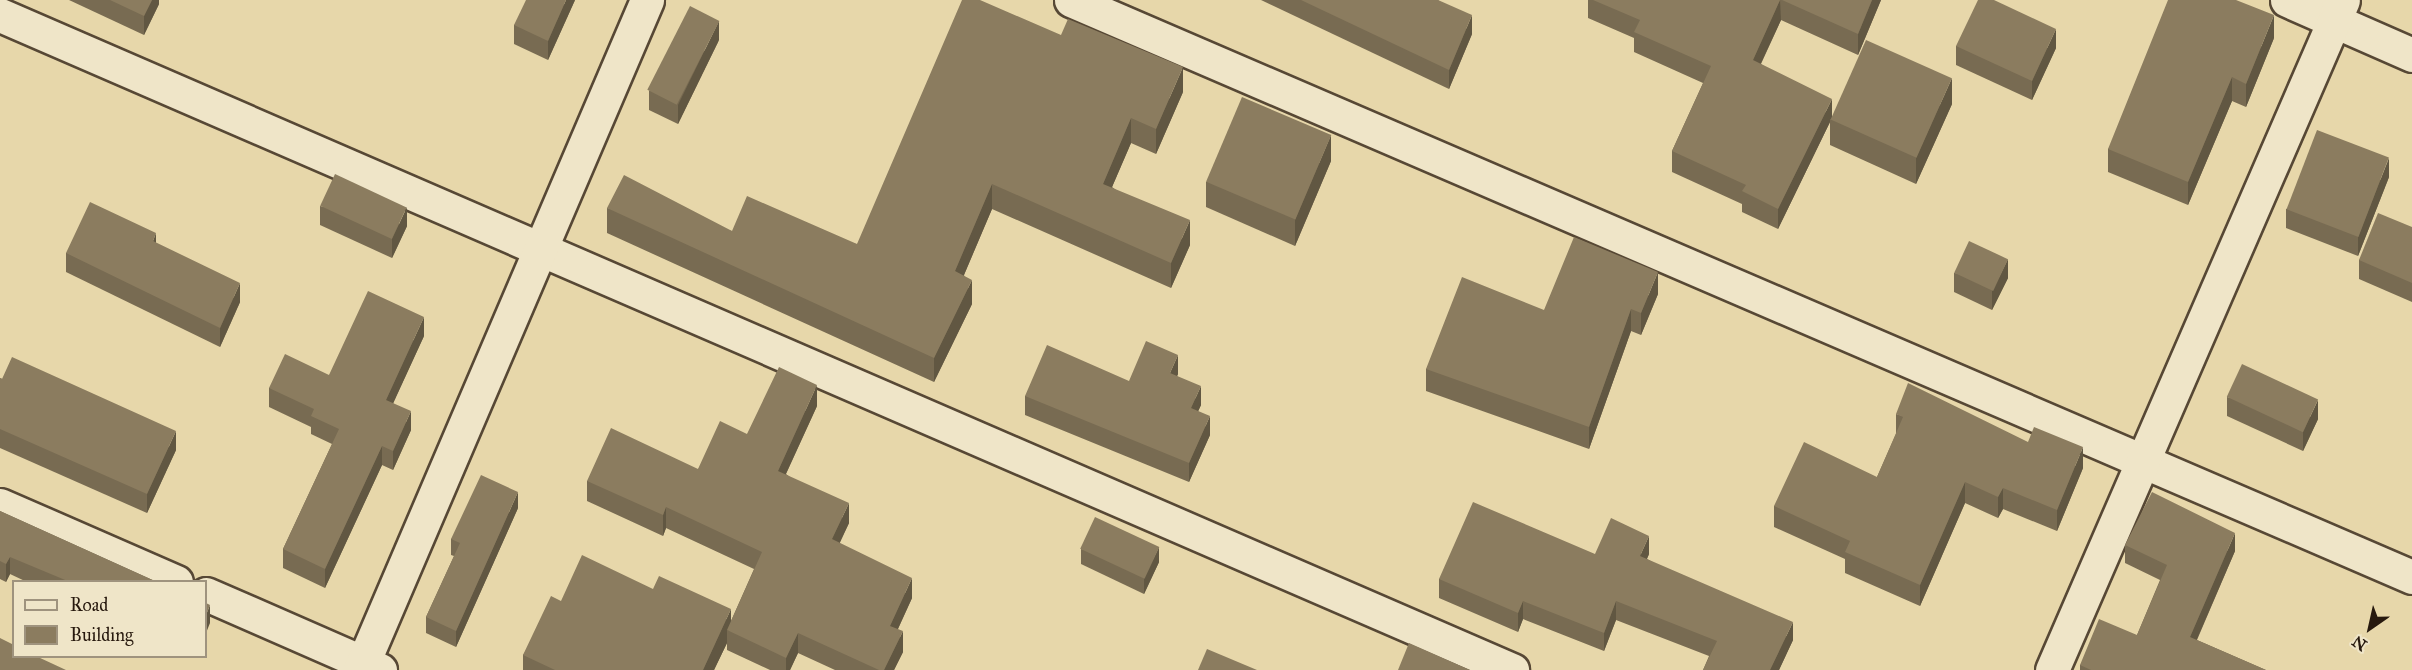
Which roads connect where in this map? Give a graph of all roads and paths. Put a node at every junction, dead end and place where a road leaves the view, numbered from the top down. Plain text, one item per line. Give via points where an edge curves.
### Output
1 (647, 0) edge
2 (1071, 0) edge
3 (2287, 0) edge
4 (2338, 10) edge
5 (0, 15) edge
6 (2412, 55) edge
7 (540, 249) junction
8 (2143, 461) junction
9 (0, 505) edge
10 (2412, 577) edge
11 (171, 580) edge
12 (207, 594) edge
13 (368, 668) edge
14 (1512, 670) edge
15 (2052, 670) edge

1 - 7 street
2 - 8 street
3 - 4 street
4 - 6 street
4 - 8 street
5 - 7 street
7 - 13 street
7 - 14 street
8 - 10 street
8 - 15 street
9 - 11 street
12 - 13 street

